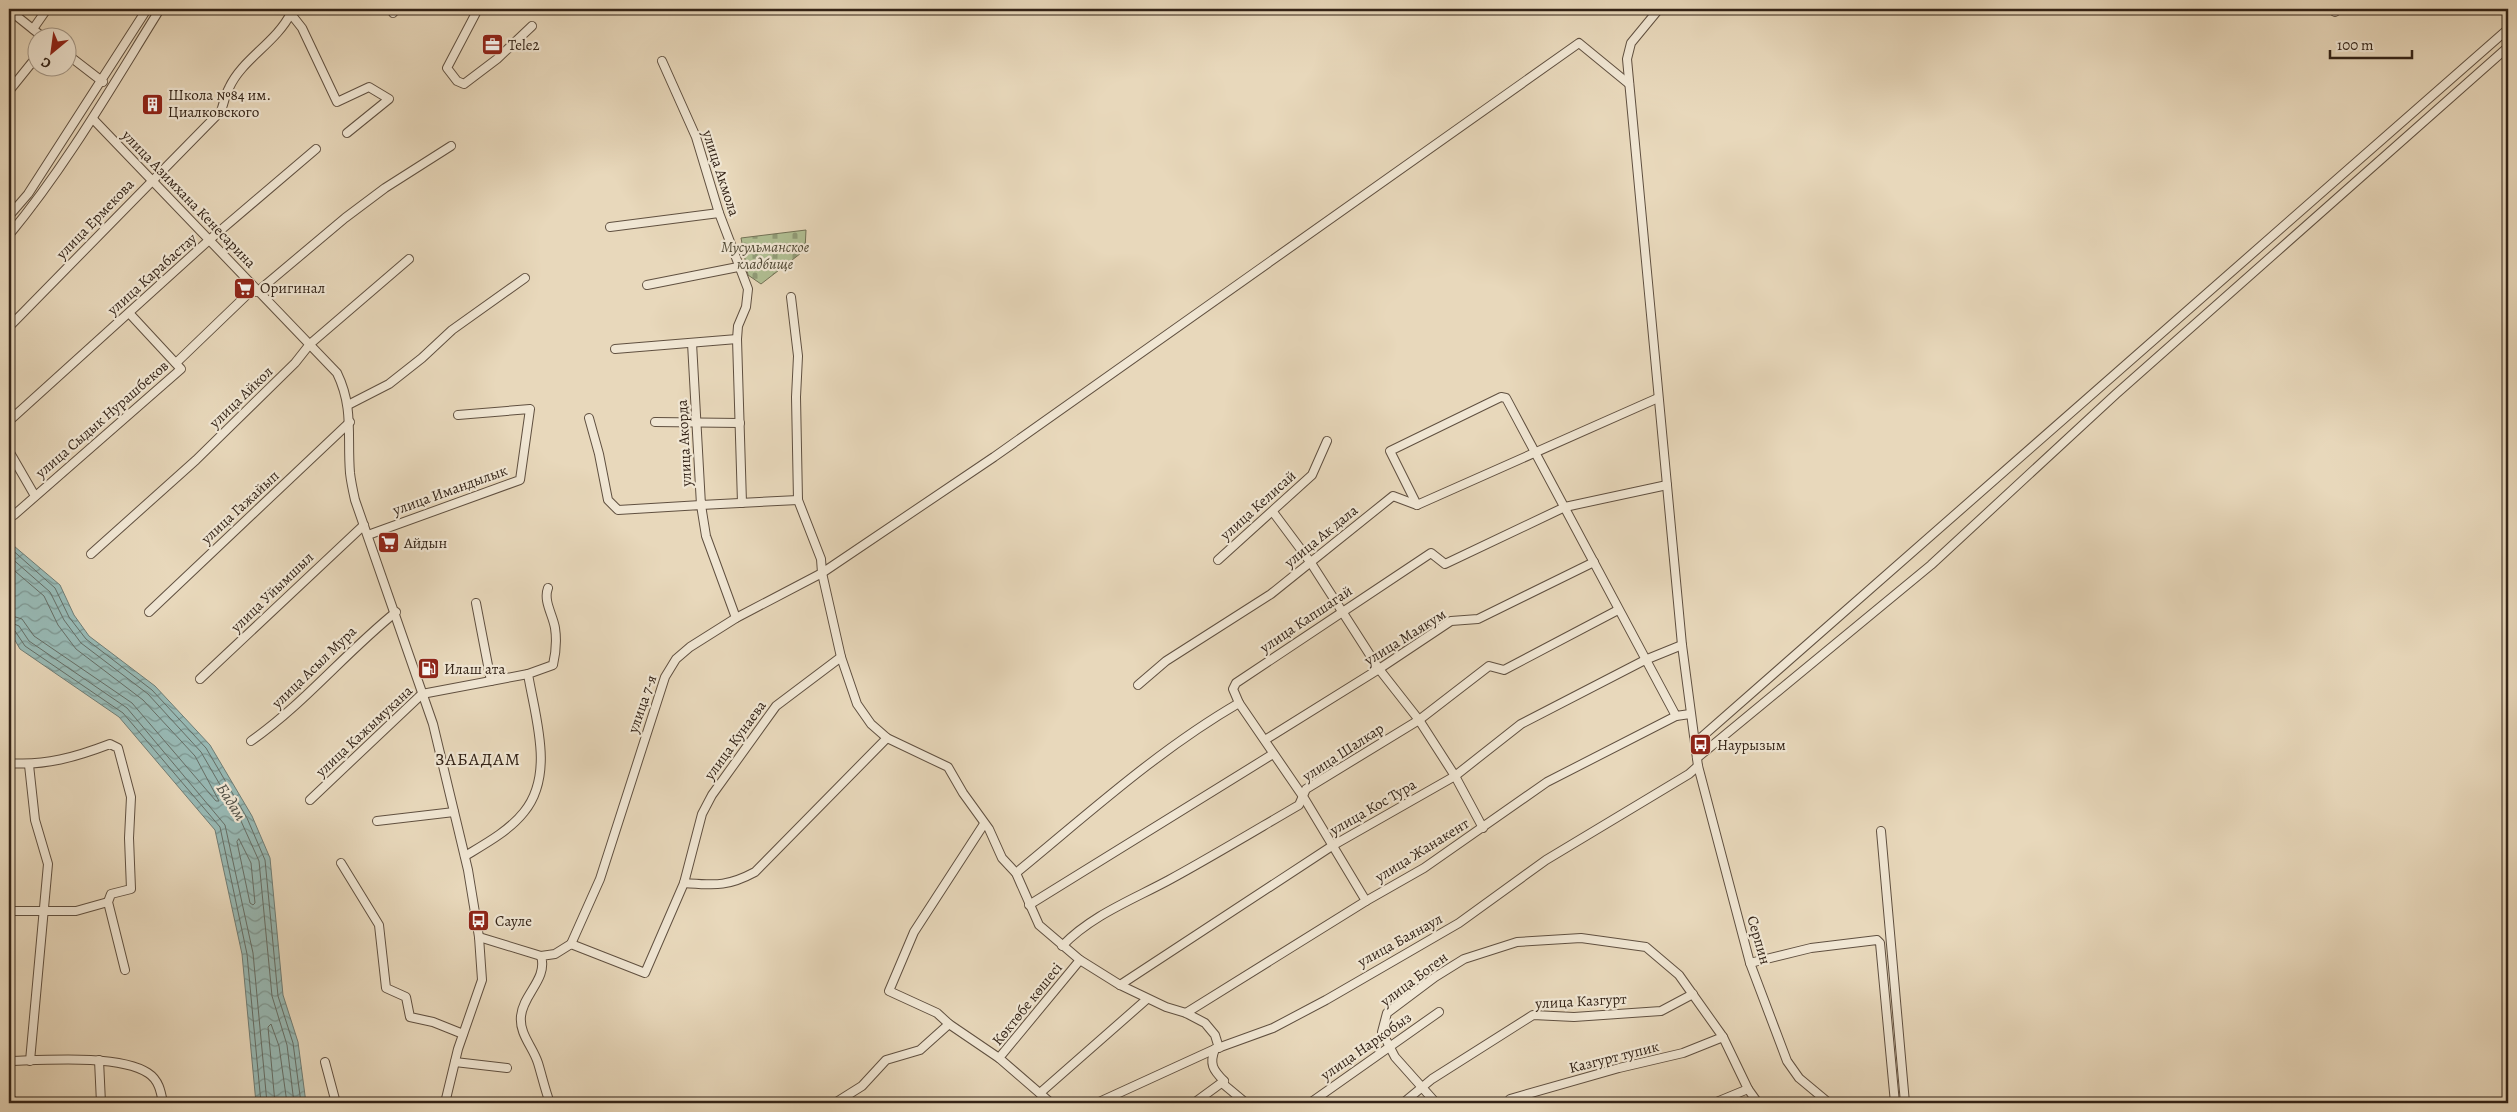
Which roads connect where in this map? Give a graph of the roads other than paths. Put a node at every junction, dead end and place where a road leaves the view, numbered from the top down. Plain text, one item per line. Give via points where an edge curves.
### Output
1 (47, 9) edge
2 (147, 9) edge
3 (160, 9) edge
4 (478, 9) edge
5 (1659, 9) edge
6 (9, 10) edge
7 (289, 11) edge
8 (532, 26) dead end
9 (32, 28) edge
10 (34, 28) edge
11 (2508, 29) edge
12 (2508, 47) edge
13 (662, 61) dead end
14 (78, 63) edge
15 (28, 67) edge
16 (101, 80) junction
17 (1629, 84) junction
18 (112, 86) junction
19 (9, 91) edge
20 (93, 119) junction
21 (347, 133) dead end
22 (451, 146) dead end
23 (316, 149) dead end
24 (152, 180) junction
25 (719, 213) junction
26 (9, 216) edge
27 (610, 227) dead end
28 (9, 235) edge
29 (208, 241) junction
30 (409, 259) dead end
31 (738, 267) junction
32 (525, 278) dead end
33 (647, 285) dead end
34 (256, 290) junction
35 (791, 297) dead end
36 (130, 314) junction
37 (9, 327) edge
38 (737, 339) junction
39 (692, 343) junction
40 (310, 344) junction
41 (615, 349) dead end
42 (176, 363) junction
43 (1658, 398) junction
44 (348, 404) junction
45 (458, 415) dead end
46 (589, 418) dead end
47 (9, 421) edge
48 (350, 422) junction
49 (655, 422) dead end
50 (698, 423) junction
51 (740, 423) junction
52 (1327, 442) dead end
53 (9, 451) edge
54 (1536, 452) junction
55 (1667, 485) junction
56 (35, 496) junction
57 (798, 500) junction
58 (742, 503) junction
59 (701, 505) junction
60 (1417, 505) junction
61 (1565, 507) junction
62 (1273, 512) junction
63 (14, 515) dead end
64 (364, 525) junction
65 (368, 535) junction
66 (91, 554) dead end
67 (1218, 560) dead end
68 (1594, 562) junction
69 (1311, 563) junction
70 (822, 572) junction
71 (548, 588) dead end
72 (476, 603) dead end
73 (1618, 610) junction
74 (1341, 611) junction
75 (149, 612) dead end
76 (396, 612) junction
77 (736, 618) junction
78 (1682, 645) junction
79 (841, 657) junction
80 (1645, 660) junction
81 (1379, 669) junction
82 (528, 674) junction
83 (200, 679) dead end
84 (491, 681) junction
85 (1138, 685) dead end
86 (422, 694) junction
87 (1238, 702) junction
88 (1690, 714) junction
89 (1676, 716) junction
90 (1419, 720) junction
91 (887, 738) junction
92 (1265, 740) junction
93 (251, 741) dead end
94 (1696, 742) junction
95 (1273, 754) junction
96 (1698, 762) junction
97 (9, 763) edge
98 (29, 765) junction
99 (1455, 776) junction
100 (1304, 798) junction
101 (310, 800) dead end
102 (454, 812) junction
103 (376, 821) dead end
104 (984, 824) junction
105 (1483, 828) junction
106 (1881, 830) dead end
107 (1332, 846) junction
108 (465, 856) junction
109 (341, 863) dead end
110 (1016, 874) junction
111 (684, 882) junction
112 (1366, 901) junction
113 (108, 902) junction
114 (1029, 905) junction
115 (9, 911) edge
116 (46, 911) junction
117 (479, 937) junction
118 (571, 944) junction
119 (1062, 946) junction
120 (542, 960) junction
121 (1080, 960) junction
122 (1750, 963) junction
123 (125, 970) dead end
124 (1120, 986) junction
125 (1693, 994) junction
126 (1147, 999) junction
127 (1439, 1012) dead end
128 (1186, 1013) junction
129 (949, 1024) junction
130 (463, 1034) junction
131 (1722, 1038) junction
132 (1391, 1045) junction
133 (1217, 1048) junction
134 (999, 1058) junction
135 (99, 1060) junction
136 (30, 1061) junction
137 (9, 1062) edge
138 (325, 1062) dead end
139 (455, 1062) junction
140 (507, 1068) dead end
141 (1224, 1081) junction
142 (1422, 1088) junction
143 (1748, 1089) junction
144 (1040, 1093) junction
145 (9, 1096) edge
146 (1510, 1099) dead end
147 (14, 1103) edge
148 (101, 1103) edge
149 (163, 1103) edge
150 (336, 1103) edge
151 (445, 1103) edge
152 (550, 1103) edge
153 (835, 1103) edge
154 (1051, 1103) edge
155 (1097, 1103) edge
156 (1194, 1103) edge
157 (1243, 1103) edge
158 (1310, 1103) edge
159 (1403, 1103) edge
160 (1436, 1103) edge
161 (1714, 1103) edge
162 (1758, 1103) edge
163 (1829, 1103) edge
164 (1895, 1103) edge
165 (1905, 1103) edge

1 - 10 street
2 - 16 street
3 - 18 street
4 - 8 street via 447,68 457,81 464,84
5 - 17 street, Серпин via 1631,43 1628,51
6 - 9 street
7 - 21 street via 302,28 337,102 369,87 389,99
7 - 24 street, улица Ермекова via 283,29 251,59 229,87 221,111
11 - 94 street
12 - 96 street, улица Баянаул via 2116,394 1931,565
13 - 25 street, улица Акмола via 696,137
14 - 16 street
15 - 19 street
16 - 18 street
16 - 26 street via 28,194
17 - 43 street, Серпин
17 - 70 street, улица 7-я via 1579,43 994,457
18 - 20 street
20 - 24 street, улица Азимхана Кенесарина
20 - 28 street via 41,196
22 - 34 street, улица Сыдык Нурашбеков via 385,188
23 - 29 street, улица Карабастау
24 - 29 street, улица Азимхана Кенесарина
24 - 37 street, улица Ермекова
25 - 27 street
25 - 31 street, улица Акмола
29 - 34 street, улица Азимхана Кенесарина
29 - 36 street, улица Карабастау
30 - 40 street, улица Айкол
31 - 33 street
31 - 38 street, улица Акмола via 748,289
32 - 44 street via 452,330 389,384
34 - 40 street, улица Азимхана Кенесарина
34 - 42 street, улица Сыдык Нурашбеков
35 - 57 street via 798,356
36 - 42 street, улица Сыдык Нурашбеков
36 - 47 street, улица Карабастау
38 - 39 street
38 - 51 street, улица Акмола
39 - 41 street
39 - 50 street, улица Акорда
40 - 44 street, улица Азимхана Кенесарина via 337,373
40 - 66 street, улица Айкол via 295,363 196,460
42 - 56 street, улица Сыдык Нурашбеков via 181,369
43 - 54 street
43 - 55 street, Серпин
44 - 48 street, улица Азимхана Кенесарина
45 - 65 street, улица Имандылык via 530,409 520,480
46 - 59 street via 608,500 618,510
48 - 64 street, улица Азимхана Кенесарина via 350,473
48 - 75 street, улица Гажайып
49 - 50 street
50 - 51 street
50 - 59 street, улица Акорда
51 - 58 street, улица Акмола
52 - 62 street, улица Келисай via 1312,475
53 - 56 street
54 - 60 street
54 - 60 street via 1508,401 1502,397 1390,451
54 - 61 street
55 - 61 street, улица Капшагай
55 - 78 street, Серпин
56 - 63 street, улица Сыдык Нурашбеков
57 - 58 street, улица Акорда
57 - 70 street via 821,559
58 - 59 street, улица Акорда
59 - 77 street via 706,536
60 - 69 street, улица Ак дала via 1393,496
61 - 68 street
61 - 74 street, улица Капшагай via 1445,564 1431,554
62 - 67 street, улица Келисай
62 - 69 street
64 - 65 street, улица Азимхана Кенесарина
64 - 83 street, улица Уйымшыл
65 - 76 street, улица Азимхана Кенесарина
68 - 73 street
68 - 81 street, улица Маякум via 1478,619 1451,621
69 - 74 street
69 - 85 street, улица Ак дала via 1271,594 1166,661
70 - 77 street, улица 7-я
70 - 79 street
71 - 82 street, улица Кажымукана via 547,600 555,627 553,665
72 - 84 street
73 - 80 street
73 - 90 street, улица Шалкар via 1504,670 1489,666
74 - 81 street
74 - 87 street, улица Капшагай via 1236,684 1233,689
76 - 86 street, улица Азимхана Кенесарина
76 - 93 street, улица Асыл Мура via 274,725
77 - 118 street, улица 7-я via 676,659 665,677 600,880
78 - 80 street, улица Кос Тура
78 - 88 street, Серпин
79 - 91 street via 857,704 870,724
79 - 111 street, улица Кунаева via 776,706 712,795 702,814
80 - 89 street
80 - 99 street, улица Кос Тура via 1521,724
81 - 90 street
81 - 92 street, улица Маякум
82 - 84 street, улица Кажымукана
82 - 108 street via 541,755 532,797 524,812 506,828
84 - 86 street, улица Кажымукана
86 - 101 street, улица Кажымукана
86 - 102 street, улица Азимхана Кенесарина via 433,724
87 - 92 street
87 - 110 street via 1167,749
88 - 89 street, улица Жанакент
88 - 94 street, Серпин
89 - 105 street, улица Жанакент via 1547,782
90 - 99 street
90 - 100 street, улица Шалкар via 1306,789
91 - 104 street via 948,767
91 - 111 street via 755,872 737,882 719,885
92 - 95 street
94 - 96 street, Серпин
95 - 100 street
95 - 114 street
96 - 122 street, Серпин
96 - 133 street, улица Баянаул via 1689,774 1546,860 1459,923 1273,1028
97 - 98 street
98 - 113 street via 71,758 110,744 118,748 131,797 131,889 111,894
98 - 116 street via 35,820 48,864
99 - 105 street
99 - 107 street, улица Кос Тура
100 - 107 street
100 - 119 street, улица Шалкар via 1299,805 1110,910 1077,931
102 - 103 street
102 - 108 street, улица Азимхана Кенесарина
104 - 110 street via 1002,858
104 - 129 street via 914,932 889,991 937,1013
105 - 112 street, улица Жанакент via 1424,868
106 - 165 street
107 - 112 street
107 - 124 street, улица Кос Тура
108 - 117 street, улица Азимхана Кенесарина
109 - 130 street via 378,925 386,988 406,997 410,1017
110 - 114 street
111 - 118 street, улица Кунаева via 645,974
112 - 128 street, улица Жанакент
113 - 116 street via 76,911
113 - 123 street
114 - 119 street via 1039,925
115 - 116 street
116 - 136 street
117 - 120 street
117 - 130 street, улица Азимхана Кенесарина via 482,980
118 - 120 street
119 - 121 street
120 - 152 street via 541,975 524,1004 521,1023
121 - 124 street
121 - 134 street, Көктөбе көшесі
122 - 163 street, Серпин via 1787,1061 1799,1078
122 - 164 street via 1811,948 1877,940 1880,943
124 - 126 street
125 - 131 street, улица Боген
125 - 132 street, улица Боген via 1679,975 1646,947 1581,938 1517,942 1464,959 1386,1013 1382,1032
125 - 142 street, улица Казгурт via 1661,1011 1574,1017 1533,1015
126 - 128 street
126 - 144 street
127 - 132 street, улица Наркобыз
128 - 133 street via 1205,1023 1215,1035
129 - 134 street
129 - 153 street via 920,1050 886,1060 862,1086
130 - 139 street, улица Азимхана Кенесарина
131 - 143 street, улица Боген
131 - 146 street, Казгурт тупик via 1683,1053
132 - 142 street, улица Боген via 1396,1057
132 - 158 street, улица Наркобыз
133 - 141 street via 1211,1060 1213,1070
133 - 155 street, улица Баянаул
134 - 144 street, Көктөбе көшесі
135 - 136 street
135 - 148 street
135 - 149 street via 149,1073 160,1086
136 - 137 street
138 - 150 street
139 - 140 street
139 - 151 street, улица Азимхана Кенесарина
141 - 156 street
141 - 157 street via 1222,1083
142 - 159 street, улица Казгурт
142 - 160 street, улица Боген
143 - 161 street
143 - 162 street, улица Боген
144 - 154 street, Көктөбе көшесі
145 - 147 street

